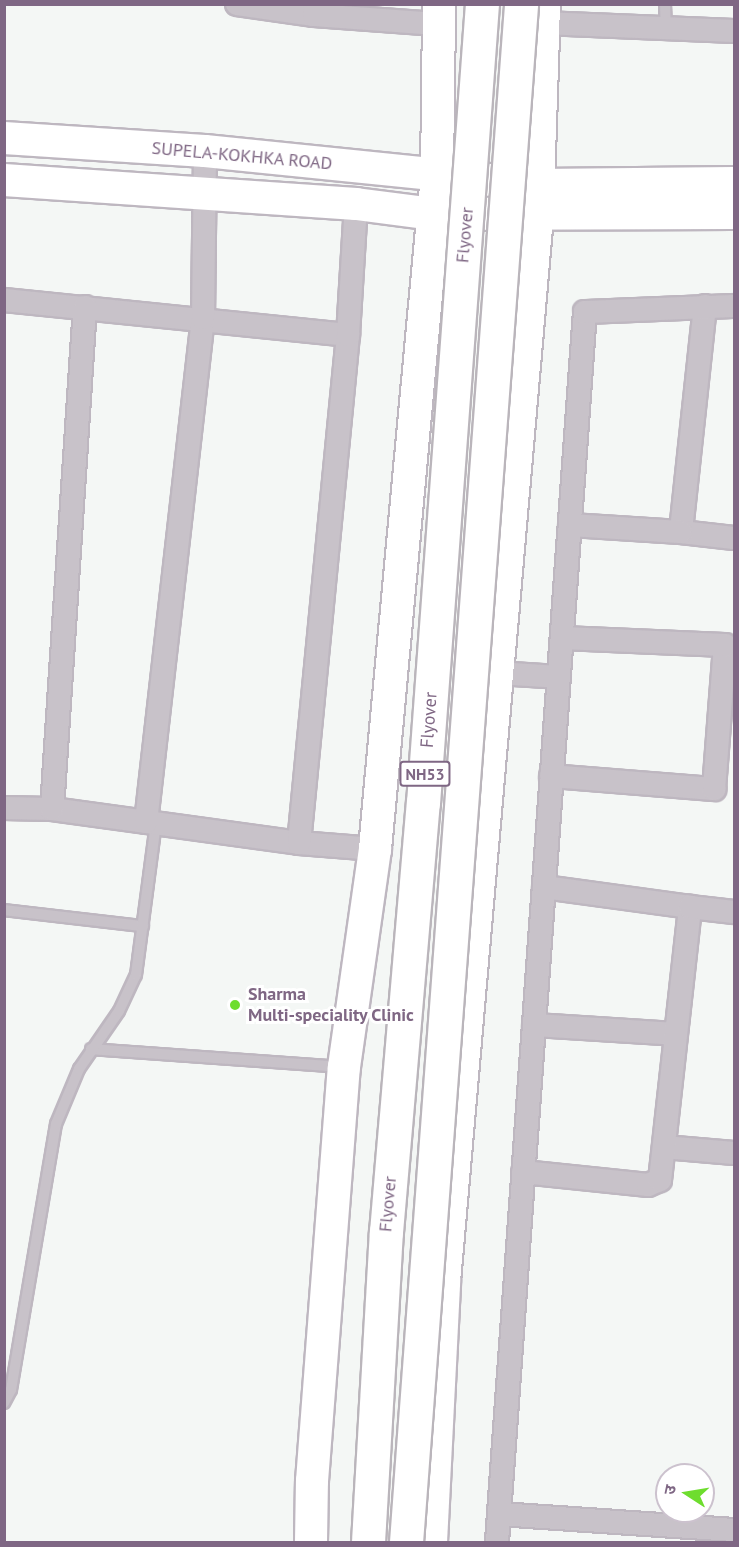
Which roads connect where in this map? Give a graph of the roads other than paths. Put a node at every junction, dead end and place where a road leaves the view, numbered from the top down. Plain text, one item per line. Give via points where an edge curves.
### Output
1 (237, 4) edge
2 (482, 4) edge
3 (665, 4) edge
4 (314, 10) edge
5 (536, 11) edge
6 (438, 14) edge
7 (666, 28) junction
8 (735, 31) edge
9 (4, 138) edge
10 (205, 151) junction
11 (437, 175) junction
12 (4, 180) edge
13 (735, 183) edge
14 (537, 185) junction
15 (203, 193) junction
16 (356, 204) junction
17 (735, 213) edge
18 (434, 214) junction
19 (537, 216) junction
20 (4, 300) edge
21 (705, 306) junction
22 (735, 306) edge
23 (86, 307) junction
24 (203, 318) junction
25 (348, 334) junction
26 (570, 525) junction
27 (681, 532) junction
28 (735, 538) edge
29 (562, 638) junction
30 (730, 645) edge
31 (496, 673) junction
32 (559, 676) junction
33 (551, 776) junction
34 (724, 789) edge
35 (4, 808) edge
36 (52, 809) junction
37 (151, 823) junction
38 (299, 843) junction
39 (375, 849) junction
40 (544, 886) junction
41 (690, 907) junction
42 (4, 910) edge
43 (735, 912) edge
44 (143, 926) junction
45 (534, 1025) junction
46 (676, 1034) junction
47 (91, 1049) junction
48 (344, 1067) junction
49 (664, 1147) junction
50 (735, 1153) edge
51 (523, 1172) junction
52 (4, 1403) edge
53 (499, 1514) junction
54 (735, 1530) edge
55 (311, 1542) edge
56 (368, 1542) edge
57 (406, 1542) edge
58 (431, 1542) edge
59 (497, 1542) edge

1 - 4 street
2 - 56 highway, Flyover / NH53, bridge via 423,802 386,1232
3 - 7 lane
4 - 6 street
5 - 7 street
5 - 14 street
5 - 57 highway, Flyover / NH53, bridge
6 - 11 street
7 - 8 street
9 - 10 street, SUPELA-KOKHKA ROAD
10 - 11 street, SUPELA-KOKHKA ROAD
10 - 15 street
11 - 14 street, SUPELA-KOKHKA ROAD
11 - 18 street
12 - 15 street
13 - 14 street, SUPELA-KOKHKA ROAD
14 - 19 street
15 - 16 street
15 - 24 street
16 - 18 street
16 - 25 street
17 - 19 street
18 - 19 street via 474,211
18 - 39 street
19 - 31 street
20 - 23 street
21 - 22 street
21 - 26 street via 585,312
21 - 27 street
23 - 24 street
23 - 36 street
24 - 25 street
24 - 37 street
25 - 38 street
26 - 27 street
26 - 29 street
27 - 28 street
29 - 30 street
29 - 32 street
30 - 34 street
31 - 32 street
31 - 58 street via 444,1281
32 - 33 street
33 - 34 street
33 - 40 street
35 - 36 street
36 - 37 street
37 - 38 street
37 - 44 lane
38 - 39 street
39 - 48 street
40 - 41 street
40 - 45 street
41 - 43 street
41 - 46 street
42 - 44 lane
44 - 47 lane via 136,975 119,1011
45 - 46 street
45 - 51 street
46 - 49 street
47 - 48 lane
47 - 52 lane via 56,1124 11,1390
48 - 55 street via 312,1481
49 - 50 street
49 - 51 street via 660,1180 648,1185
51 - 53 street
53 - 54 street
53 - 59 street

